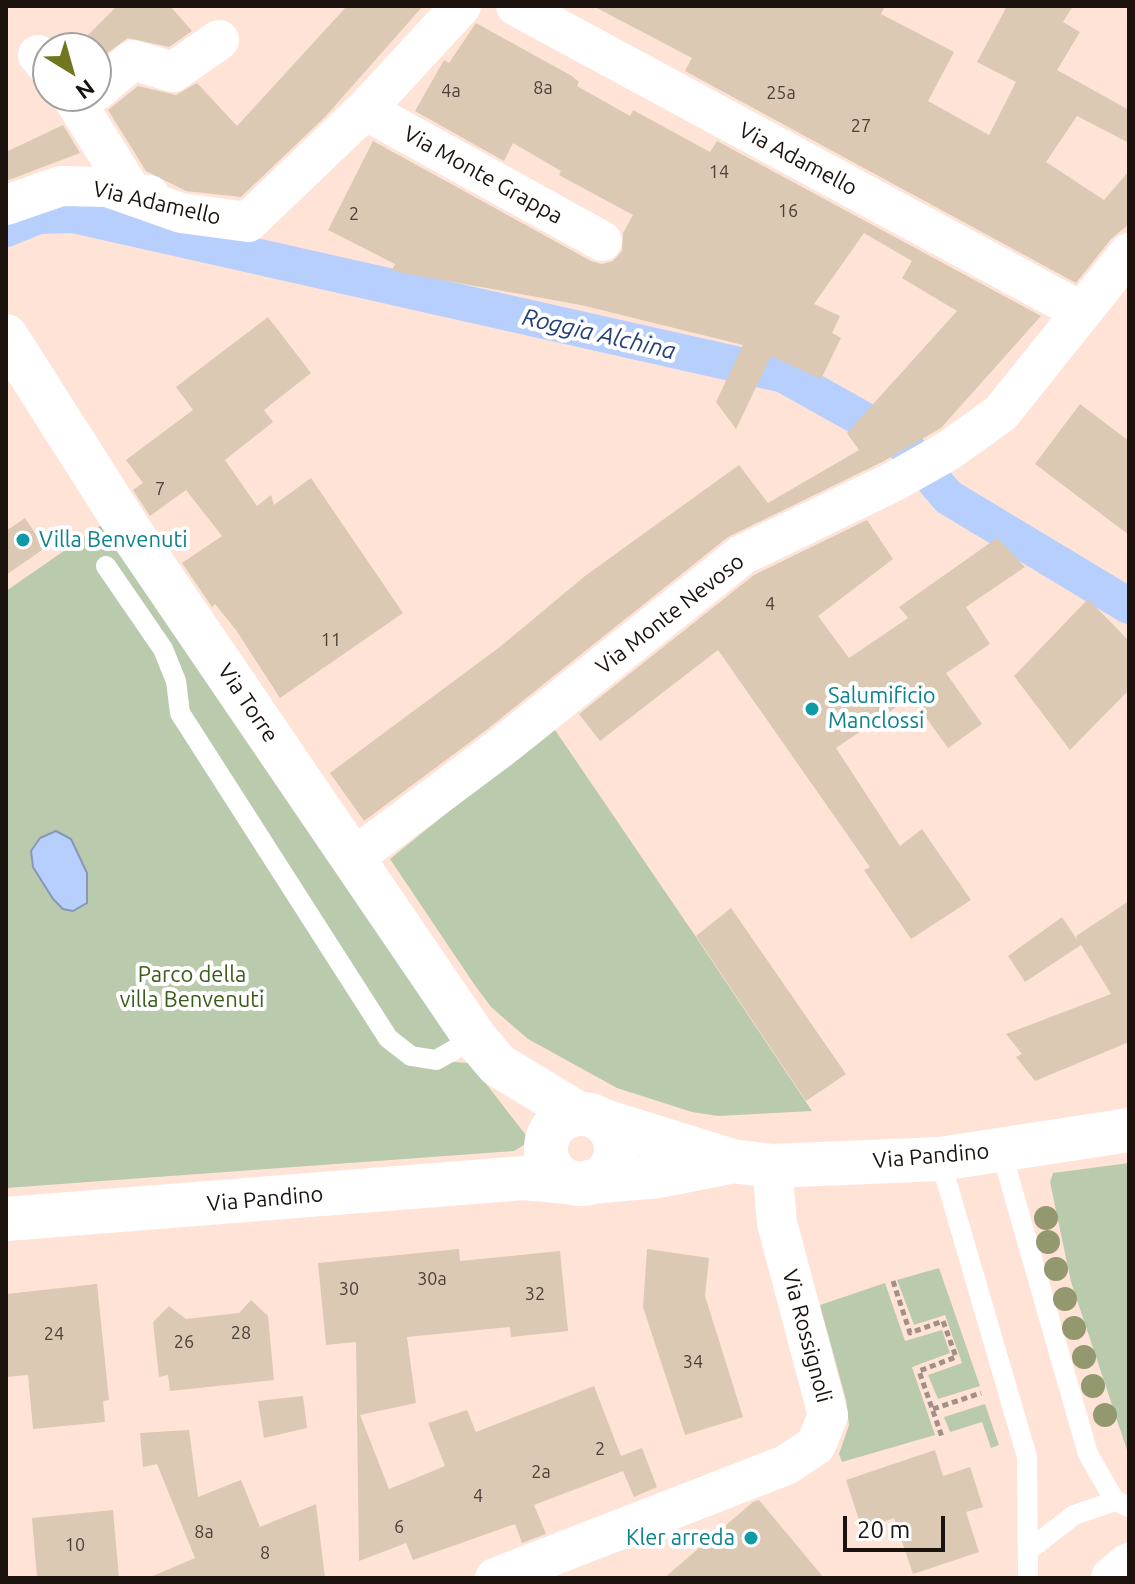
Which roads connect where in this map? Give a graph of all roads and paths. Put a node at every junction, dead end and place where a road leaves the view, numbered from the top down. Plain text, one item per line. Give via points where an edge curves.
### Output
1 (461, 6) edge
2 (516, 6) edge
3 (219, 40) dead end
4 (112, 76) edge
5 (365, 110) junction
6 (92, 112) edge
7 (6, 205) edge
8 (264, 208) junction
9 (602, 241) dead end
10 (1129, 253) edge
11 (1080, 311) junction
12 (6, 336) edge
13 (106, 566) dead end
14 (352, 859) junction
15 (486, 1052) junction
16 (590, 1117) junction
17 (1129, 1130) edge
18 (1001, 1150) junction
19 (539, 1158) junction
20 (940, 1159) junction
21 (752, 1164) junction
22 (583, 1183) junction
23 (6, 1219) edge
24 (893, 1281) dead end
25 (1006, 1385) junction
26 (933, 1409) junction
27 (942, 1437) dead end
28 (1122, 1504) edge
29 (1029, 1550) junction
30 (1129, 1565) edge
31 (495, 1578) edge
32 (1028, 1578) edge
33 (1113, 1578) edge

1 - 5 street, Via Adamello
2 - 11 street, Via Adamello
3 - 4 street via 173,72 133,60
5 - 8 street, Via Adamello
5 - 9 street, Via Monte Grappa
6 - 8 street via 132,193
7 - 8 street, Via Adamello via 61,186 107,187 181,213 248,222
10 - 11 street, Via Monte Nevoso
11 - 14 street, Via Monte Nevoso via 1001,413 893,482 742,555
12 - 14 street, Via Torre
13 - 15 lane via 163,649 176,681 180,713 388,1038 411,1056 436,1060
14 - 15 street, Via Torre
15 - 16 street, Via Torre
15 - 19 street, Via Torre
16 - 19 street via 558,1122
16 - 21 street, Via Pandino
16 - 22 street via 609,1128 616,1149 607,1170
17 - 18 street, Via Pandino
18 - 20 street, Via Pandino
18 - 28 lane via 1088,1454
19 - 22 street, Via Pandino
19 - 23 street, Via Pandino
20 - 21 street, Via Pandino
20 - 25 lane
21 - 22 street, Via Pandino
21 - 31 street, Via Rossignoli via 777,1223 828,1415 816,1445 786,1465
24 - 26 path via 910,1333 943,1321 956,1357 919,1371
25 - 26 path
25 - 29 lane via 1027,1457
26 - 27 path
28 - 29 lane via 1074,1515
29 - 32 lane
30 - 33 street

